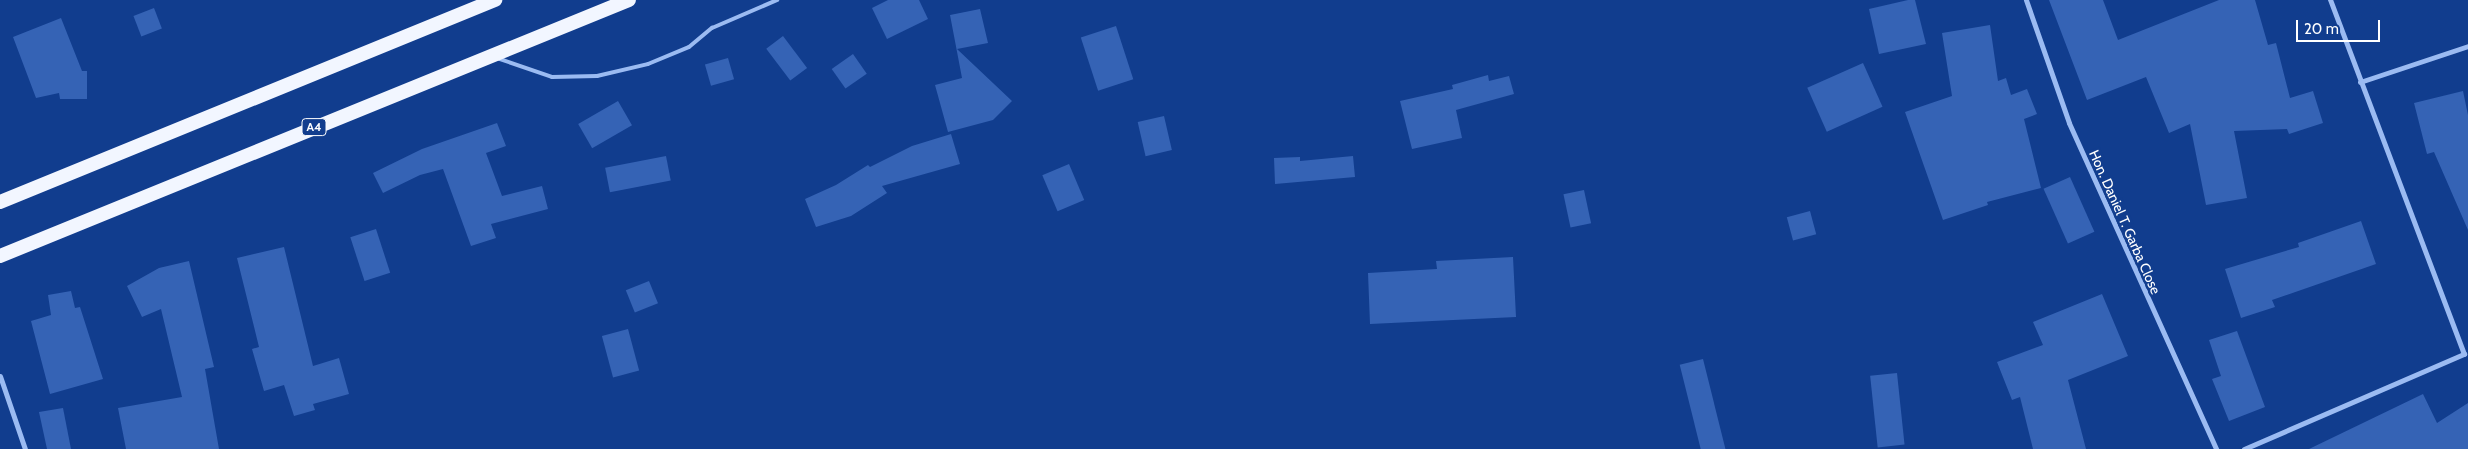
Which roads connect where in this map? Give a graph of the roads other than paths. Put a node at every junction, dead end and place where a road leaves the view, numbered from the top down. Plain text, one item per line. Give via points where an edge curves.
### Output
1 (629, 0) edge
2 (777, 0) edge
3 (2026, 0) edge
4 (2330, 0) edge
5 (488, 1) edge
6 (2468, 46) edge
7 (490, 56) junction
8 (2360, 82) junction
9 (0, 202) edge
10 (0, 256) edge
11 (0, 376) edge
12 (25, 449) edge
13 (2216, 449) edge
14 (2244, 449) edge

1 - 7 highway, A4
2 - 7 lane via 712,28 689,47 648,64 598,76 552,77
3 - 13 street, Hon. Daniel T. Garba Close via 2069,123
4 - 8 street
5 - 9 highway
6 - 8 street
7 - 10 highway, A4
8 - 14 street via 2464,354
11 - 12 street

